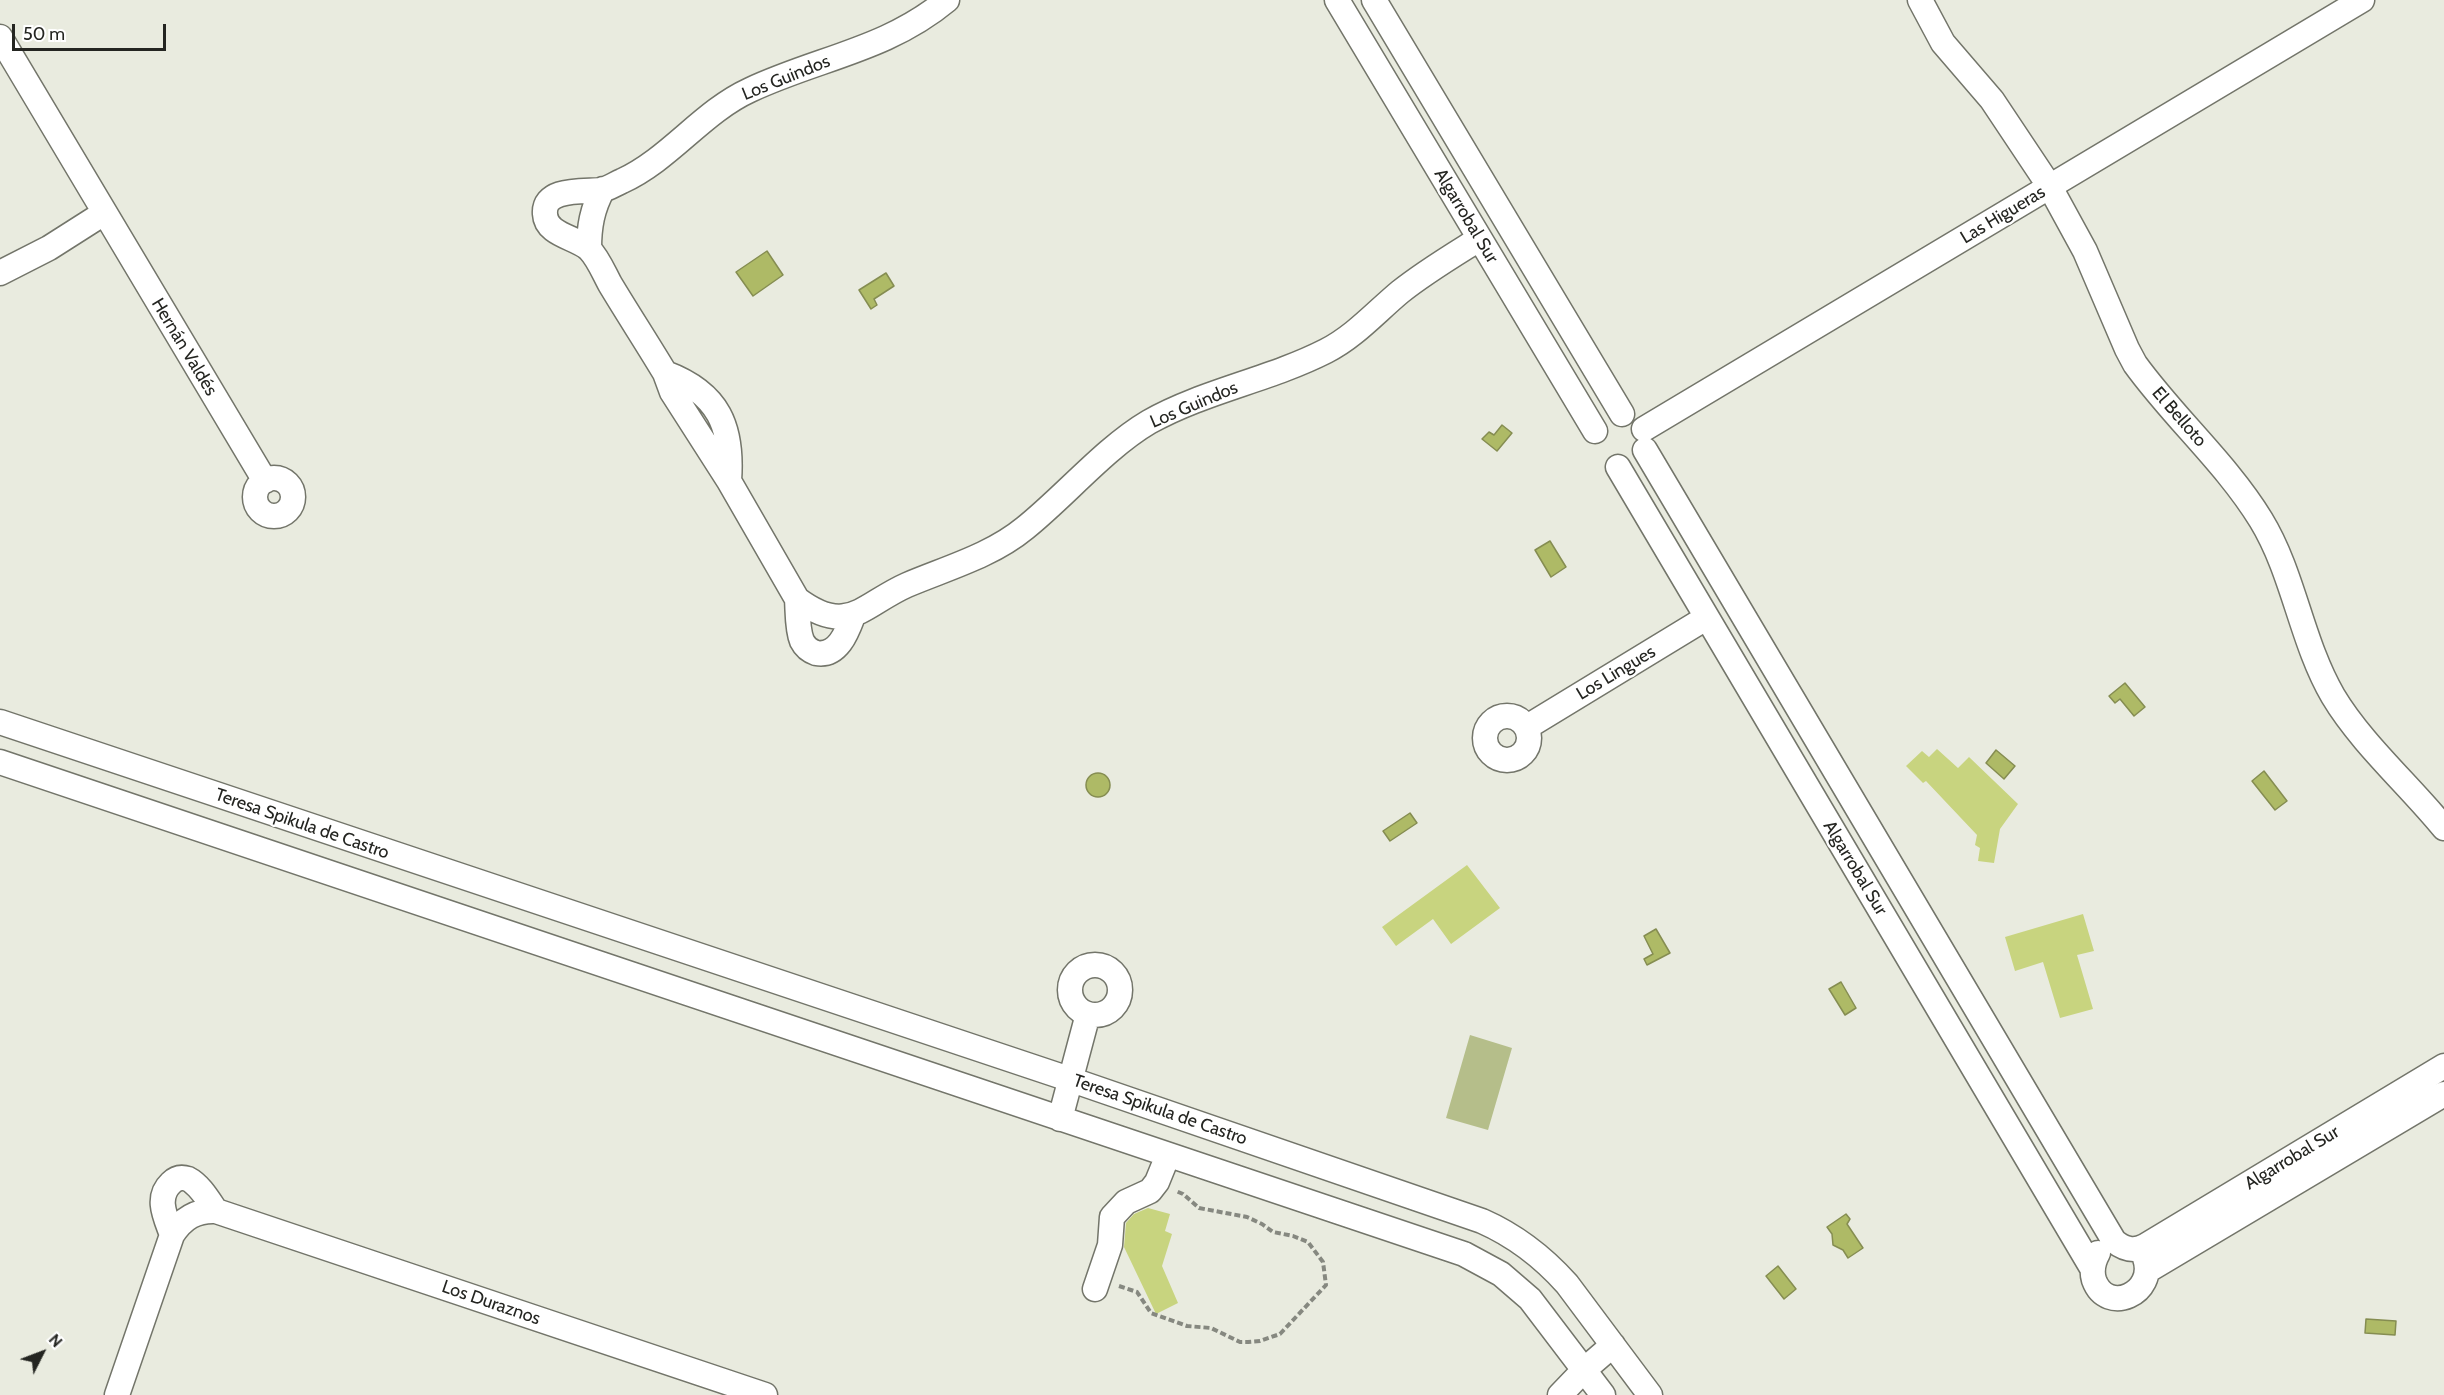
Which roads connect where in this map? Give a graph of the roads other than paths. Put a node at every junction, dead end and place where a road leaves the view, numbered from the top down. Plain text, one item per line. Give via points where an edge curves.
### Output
1 (947, 0) edge
2 (1337, 0) edge
3 (1374, 0) edge
4 (1920, 0) edge
5 (2362, 0) edge
6 (0, 37) edge
7 (2050, 187) junction
8 (603, 189) junction
9 (104, 213) junction
10 (1479, 239) junction
11 (589, 249) junction
12 (0, 273) edge
13 (1622, 414) junction
14 (1645, 440) junction
15 (1602, 452) junction
16 (265, 481) dead end
17 (797, 599) junction
18 (853, 616) junction
19 (1706, 618) junction
20 (0, 722) edge
21 (1527, 727) dead end
22 (0, 762) edge
23 (2444, 828) edge
24 (604, 926) junction
25 (591, 961) junction
26 (1088, 1014) dead end
27 (2444, 1066) edge
28 (1072, 1080) junction
29 (2444, 1094) edge
30 (1060, 1119) junction
31 (1168, 1155) junction
32 (216, 1211) junction
33 (172, 1235) junction
34 (2114, 1241) junction
35 (2139, 1249) junction
36 (2092, 1268) junction
37 (2148, 1271) junction
38 (1096, 1284) road end
39 (1613, 1345) junction
40 (1584, 1370) junction
41 (117, 1395) edge
42 (765, 1395) edge
43 (1560, 1395) edge
44 (1603, 1395) edge
45 (1650, 1395) edge

1 - 8 street, Los Guindos via 895,35 740,95 652,164
2 - 10 street, Algarrobal Sur
3 - 13 street, Algarrobal Sur
4 - 7 street, El Belloto via 1943,43 1997,107
5 - 7 street, Las Higueras
6 - 9 street, Hernán Valdés
7 - 14 street, Las Higueras
7 - 23 street, El Belloto via 2085,250 2136,364 2231,478 2262,522 2334,696 2359,731
8 - 11 street via 591,218
8 - 11 street, Los Guindos via 562,193 551,199 545,209 550,226
9 - 12 street
9 - 16 street, Hernán Valdés
10 - 15 street, Algarrobal Sur
10 - 18 street, Los Guindos via 1429,271 1328,350 1147,423 1003,544 906,586
11 - 17 street, Los Guindos via 665,373 695,388 719,416 730,442 729,482
13 - 14 street via 1635,418
13 - 15 street via 1606,418
14 - 15 street via 1631,465
14 - 34 street, Algarrobal Sur
15 - 19 street, Algarrobal Sur
17 - 18 street via 824,614
17 - 18 street, Los Guindos via 802,640 814,652 830,651 837,646
19 - 21 street, Los Lingues
19 - 36 street, Algarrobal Sur
20 - 24 street, Teresa Spikula de Castro
22 - 25 street, Teresa Spikula de Castro
24 - 25 street
24 - 28 street, Teresa Spikula de Castro
25 - 30 street, Teresa Spikula de Castro
26 - 28 street
27 - 35 street, Algarrobal Sur
28 - 30 street
28 - 39 street, Teresa Spikula de Castro via 1500,1229 1552,1267
29 - 37 street, Algarrobal Sur
30 - 31 street, Teresa Spikula de Castro
31 - 38 street via 1150,1191 1126,1202 1112,1217 1110,1245
31 - 40 street, Teresa Spikula de Castro via 1442,1246 1485,1264 1530,1299
32 - 33 street via 191,1216
32 - 33 street via 189,1180 174,1180 162,1201
32 - 42 street, Los Duraznos
33 - 41 street
34 - 35 street via 2127,1249
34 - 36 street via 2099,1252
35 - 37 street
36 - 37 street, Algarrobal Sur via 2097,1288 2115,1298 2138,1290
39 - 40 street
39 - 45 street, Teresa Spikula de Castro
40 - 43 street
40 - 44 street, Teresa Spikula de Castro

